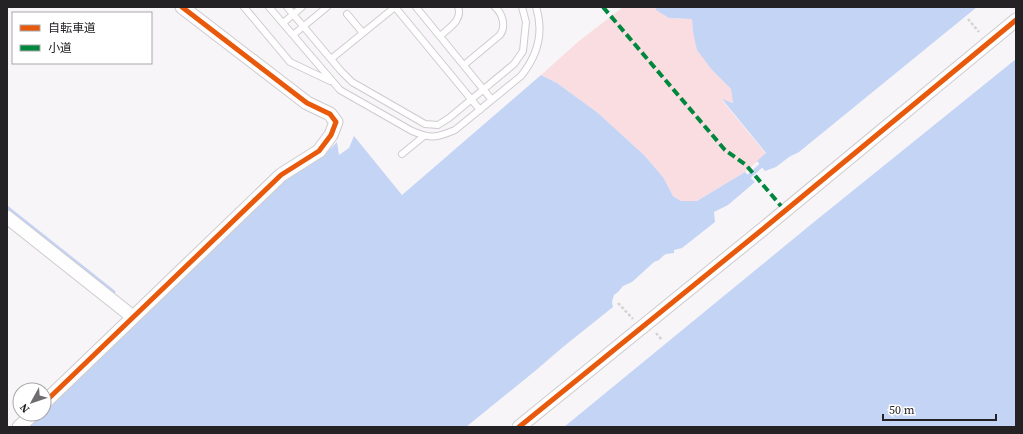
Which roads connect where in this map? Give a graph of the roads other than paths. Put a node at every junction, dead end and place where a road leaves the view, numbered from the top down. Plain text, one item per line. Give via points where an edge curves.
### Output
1 (182, 7) edge
2 (244, 7) edge
3 (269, 7) edge
4 (287, 7) edge
5 (302, 7) edge
6 (327, 7) edge
7 (416, 7) edge
8 (458, 7) edge
9 (495, 7) edge
10 (522, 7) edge
11 (536, 7) edge
12 (294, 14) junction
13 (347, 14) dead end
14 (1016, 20) edge
15 (283, 24) junction
16 (304, 26) junction
17 (363, 33) junction
18 (293, 35) junction
19 (440, 36) junction
20 (331, 59) junction
21 (464, 65) junction
22 (333, 83) junction
23 (484, 90) junction
24 (471, 100) junction
25 (492, 100) junction
26 (480, 110) junction
27 (424, 136) junction
28 (402, 154) dead end
29 (7, 217) edge
30 (133, 317) junction
31 (52, 395) edge
32 (519, 427) edge

1 - 30 street via 307,103 330,114 336,122 331,135 319,151 281,175
2 - 22 lane via 290,62
3 - 15 lane
4 - 12 lane
5 - 12 lane
6 - 16 lane
7 - 19 lane
8 - 19 lane via 458,20
9 - 21 lane via 504,25 500,35
10 - 23 lane via 526,22 523,51 514,64
11 - 25 lane via 539,37 530,64 521,76
12 - 15 lane
12 - 16 lane
13 - 17 lane
14 - 32 street
15 - 18 lane
16 - 18 lane
16 - 20 lane
17 - 20 lane
17 - 24 lane via 395,7
18 - 22 lane
19 - 21 lane
20 - 24 lane via 352,82 425,124 438,124
21 - 23 lane
22 - 27 lane via 340,90
23 - 24 lane
23 - 25 lane
24 - 26 lane
25 - 26 lane
26 - 27 lane via 455,130 442,136
27 - 28 lane
29 - 30 street
30 - 31 street

